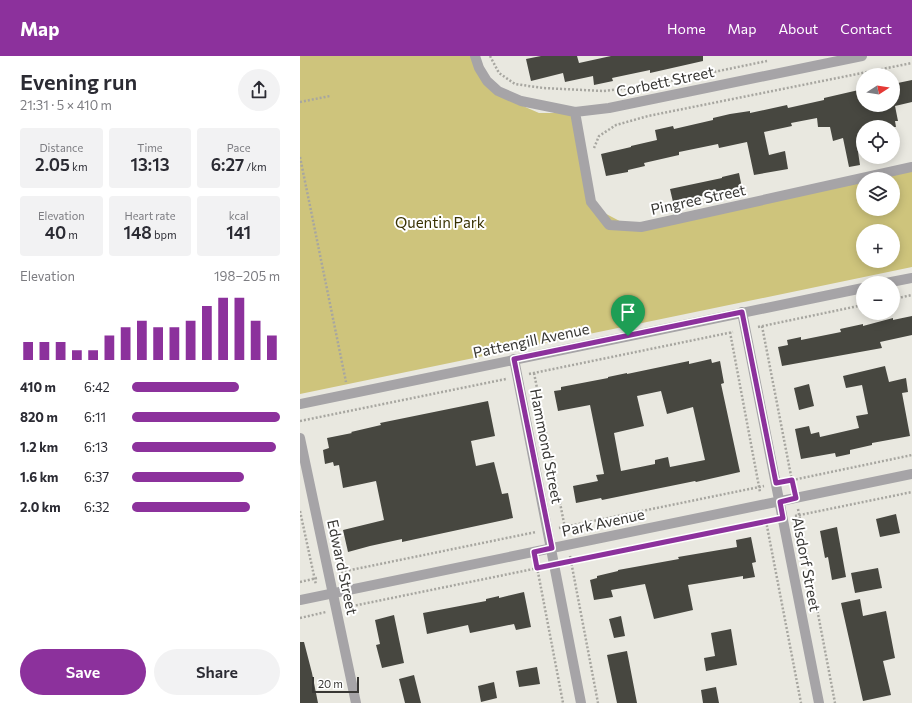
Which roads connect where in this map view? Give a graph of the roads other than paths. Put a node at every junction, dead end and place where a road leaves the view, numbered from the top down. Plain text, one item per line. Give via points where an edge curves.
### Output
1 (475, 56) edge
2 (862, 56) edge
3 (575, 112) junction
4 (912, 167) edge
5 (912, 278) edge
6 (900, 280) edge
7 (856, 289) edge
8 (742, 312) junction
9 (514, 359) junction
10 (300, 404) edge
11 (300, 438) edge
12 (912, 474) edge
13 (780, 502) junction
14 (552, 548) junction
15 (332, 594) junction
16 (300, 600) edge
17 (356, 703) edge
18 (581, 703) edge
19 (819, 703) edge

1 - 3 street, Corbett Street via 487,81 498,91 521,100
2 - 3 street, Corbett Street via 609,108
3 - 4 street, Pingree Street via 591,202 609,225 641,227
5 - 6 street
7 - 8 street, Pattengill Avenue
8 - 9 street, Pattengill Avenue
8 - 13 street, Alsdorf Street
9 - 10 street, Pattengill Avenue
9 - 14 street, Hammond Street
11 - 15 street, Edward Street
12 - 13 street, Park Avenue
13 - 14 street, Park Avenue
13 - 19 street, Alsdorf Street
14 - 15 street, Park Avenue
14 - 18 street, Hammond Street
15 - 16 street, Park Avenue
15 - 17 street, Edward Street

